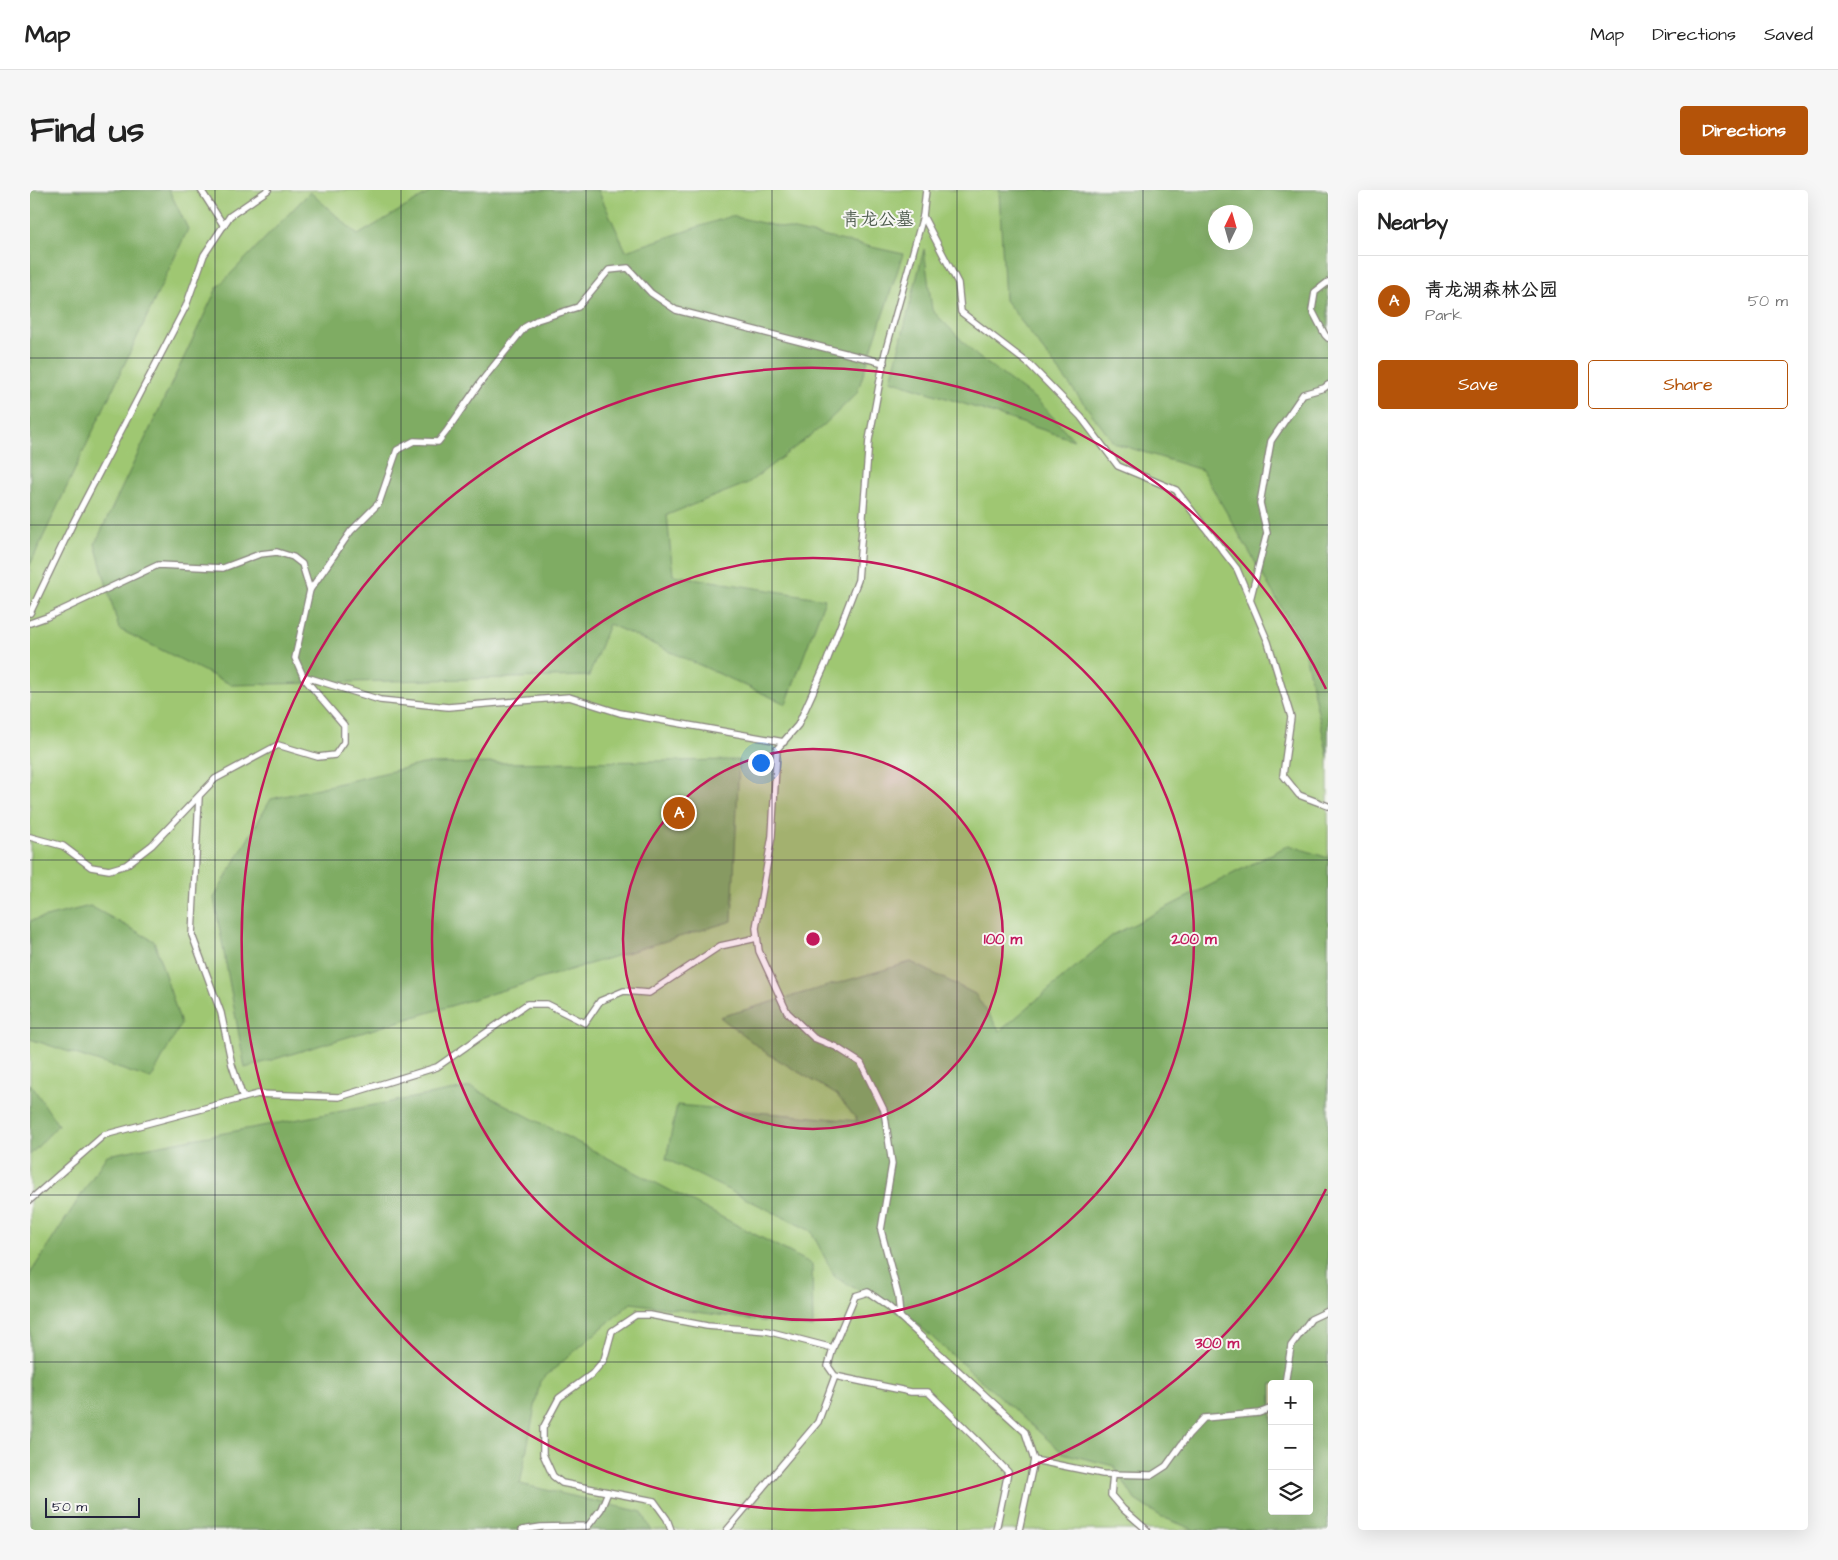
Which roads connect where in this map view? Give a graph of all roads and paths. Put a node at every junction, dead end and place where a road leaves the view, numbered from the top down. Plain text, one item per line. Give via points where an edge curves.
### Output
1 (201, 190) edge
2 (268, 190) edge
3 (926, 190) edge
4 (923, 216) junction
5 (224, 226) junction
6 (1328, 282) edge
7 (1328, 338) edge
8 (884, 363) junction
9 (1328, 385) edge
10 (310, 590) junction
11 (1250, 600) junction
12 (30, 613) edge
13 (30, 623) edge
14 (302, 676) junction
15 (784, 742) junction
16 (199, 797) junction
17 (1328, 806) edge
18 (30, 837) edge
19 (757, 938) junction
20 (243, 1098) junction
21 (30, 1200) edge
22 (1328, 1311) edge
23 (900, 1317) junction
24 (833, 1348) junction
25 (835, 1376) junction
26 (1286, 1380) edge
27 (1268, 1410) edge
28 (1034, 1460) junction
29 (1112, 1474) junction
30 (608, 1492) junction
31 (522, 1530) edge
32 (671, 1530) edge
33 (728, 1530) edge
34 (996, 1530) edge
35 (1019, 1530) edge
36 (1148, 1530) edge

1 - 5 lane
2 - 5 lane via 230,216
3 - 4 lane
4 - 8 lane
4 - 11 lane via 958,283 960,312 1029,364 1081,417 1118,466 1176,490 1237,569
5 - 12 lane via 204,255 186,306
6 - 7 lane via 1316,292 1312,310
8 - 10 lane via 676,310 651,293 628,268 610,270 578,307 525,327 438,442 414,441 398,450 380,503 351,530
8 - 15 lane via 869,440 858,580 798,725
9 - 11 lane via 1303,394 1271,442 1260,503 1267,532
10 - 13 lane via 302,564 277,552 260,554 223,568 158,565
10 - 14 lane via 295,658
11 - 17 lane via 1268,642 1291,717 1283,775 1299,796
14 - 15 lane via 380,700 448,707 569,697 620,712
14 - 16 lane via 344,725 344,742 335,755 318,756 278,744 215,778
15 - 19 lane via 777,749 772,836
16 - 18 lane via 152,845 126,865 109,870 91,866 63,846
16 - 20 lane via 192,935 221,1013
19 - 20 lane via 720,946 649,993 624,991 600,1001 585,1023 547,1004 527,1004 437,1067 338,1097 258,1094
19 - 23 lane via 759,951 787,1012 814,1038 861,1063 884,1110 892,1164 881,1230 898,1295
20 - 21 lane via 104,1135
22 - 26 lane via 1311,1319 1292,1346
23 - 24 lane via 868,1292 855,1296
23 - 28 lane via 1025,1432
24 - 25 lane via 828,1366
24 - 30 lane via 767,1331 636,1315 612,1331 604,1360 592,1374 559,1398 543,1428 543,1454 553,1476 562,1483
25 - 33 lane via 818,1422
25 - 34 lane via 911,1392 928,1392 1008,1472
27 - 29 lane via 1204,1418 1166,1466 1152,1475
28 - 29 lane
28 - 35 lane
29 - 36 lane via 1111,1495
30 - 31 lane via 601,1509 588,1526
30 - 32 lane via 654,1500

